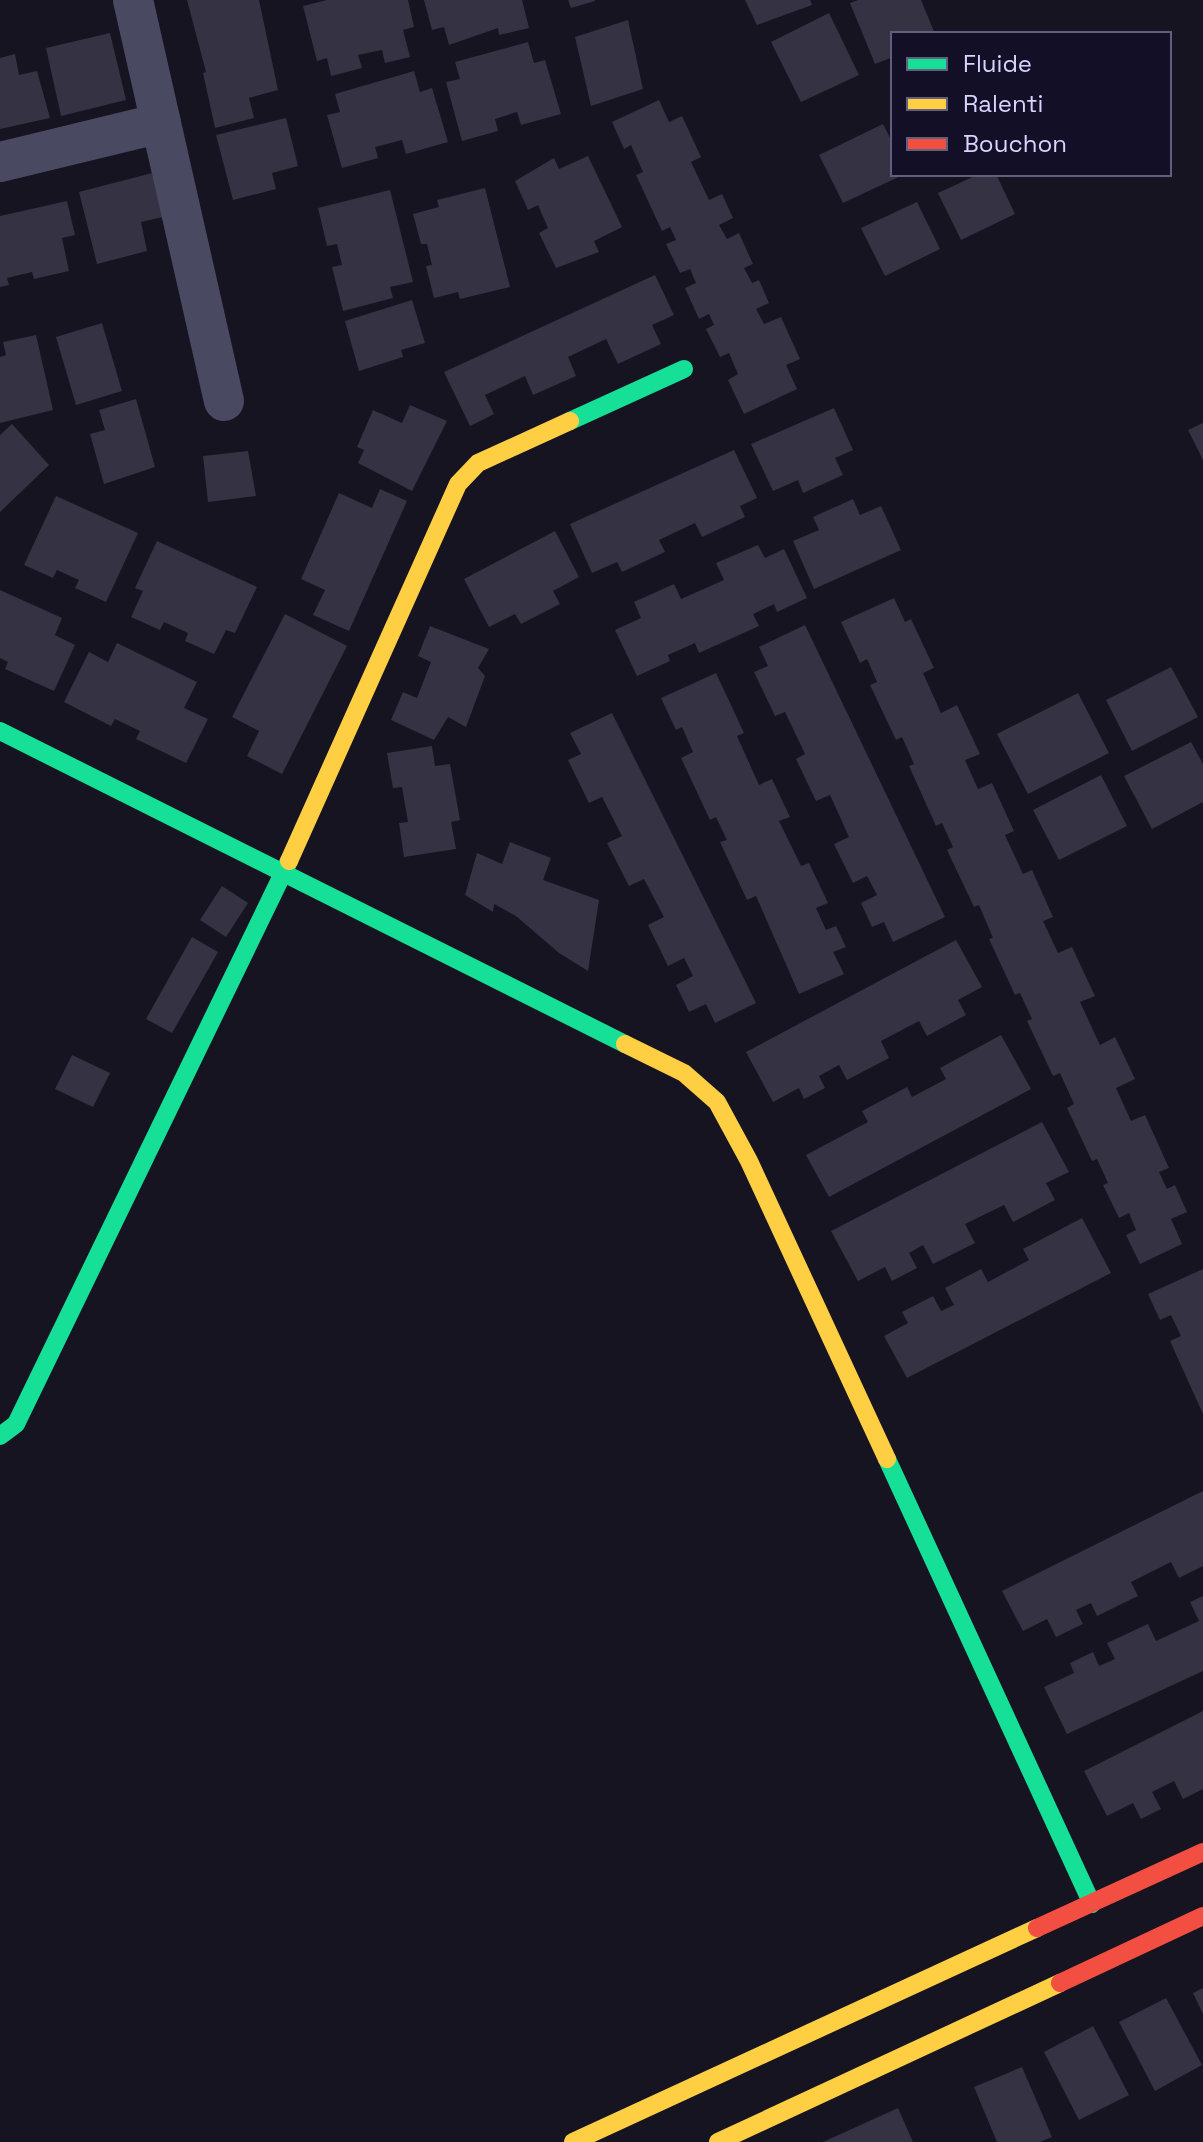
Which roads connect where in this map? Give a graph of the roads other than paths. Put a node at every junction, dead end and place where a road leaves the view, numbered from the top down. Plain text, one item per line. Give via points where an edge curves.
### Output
1 (133, 0) edge
2 (161, 123) junction
3 (0, 162) edge
4 (684, 369) dead end
5 (224, 401) dead end
6 (0, 731) edge
7 (284, 873) junction
8 (0, 1436) edge
9 (1203, 1852) edge
10 (1092, 1904) junction
11 (1203, 1916) edge
12 (573, 2142) edge
13 (718, 2142) edge

1 - 2 street
2 - 3 street
2 - 5 street
4 - 7 street via 478,463 458,484
6 - 7 street
7 - 8 street via 16,1424
7 - 10 street via 684,1073 717,1102
9 - 10 street
10 - 12 street
11 - 13 street

